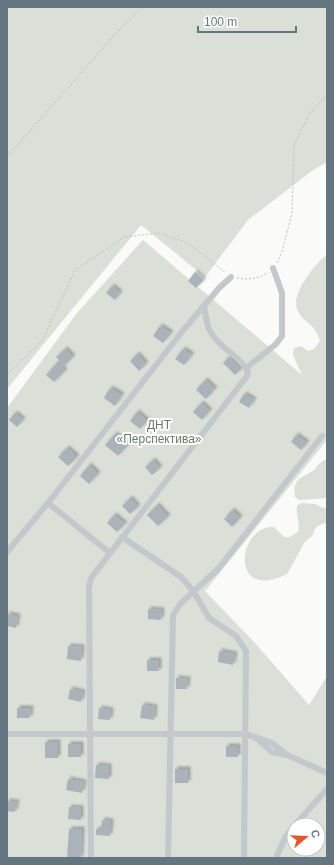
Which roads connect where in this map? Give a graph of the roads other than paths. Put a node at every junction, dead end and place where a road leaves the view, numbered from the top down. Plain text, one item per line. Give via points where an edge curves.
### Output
1 (273, 268) road end
2 (231, 277) road end
3 (204, 307) junction
4 (246, 368) junction
5 (322, 436) dead end
6 (48, 503) junction
7 (122, 537) junction
8 (7, 552) edge
9 (110, 553) junction
10 (194, 592) junction
11 (7, 734) edge
12 (90, 734) junction
13 (169, 734) junction
14 (246, 734) junction
15 (327, 773) edge
16 (327, 789) edge
17 (302, 817) edge
18 (286, 836) edge
19 (91, 858) edge
20 (168, 858) edge
21 (244, 858) edge
22 (276, 858) edge

1 - 4 street via 282,293 282,336
2 - 3 street
3 - 4 street via 208,328 215,339
3 - 6 street
4 - 7 street via 247,376
5 - 10 street via 219,568
6 - 8 street
6 - 9 street
7 - 9 street
7 - 10 street via 181,577
9 - 12 street via 91,578 90,587
10 - 13 street via 175,609 173,615
10 - 14 street via 209,618 236,636 246,651
11 - 12 street
12 - 13 street
12 - 19 street
13 - 14 street
13 - 20 street
14 - 15 street via 272,743 287,755
14 - 21 street
16 - 17 street
18 - 22 street

